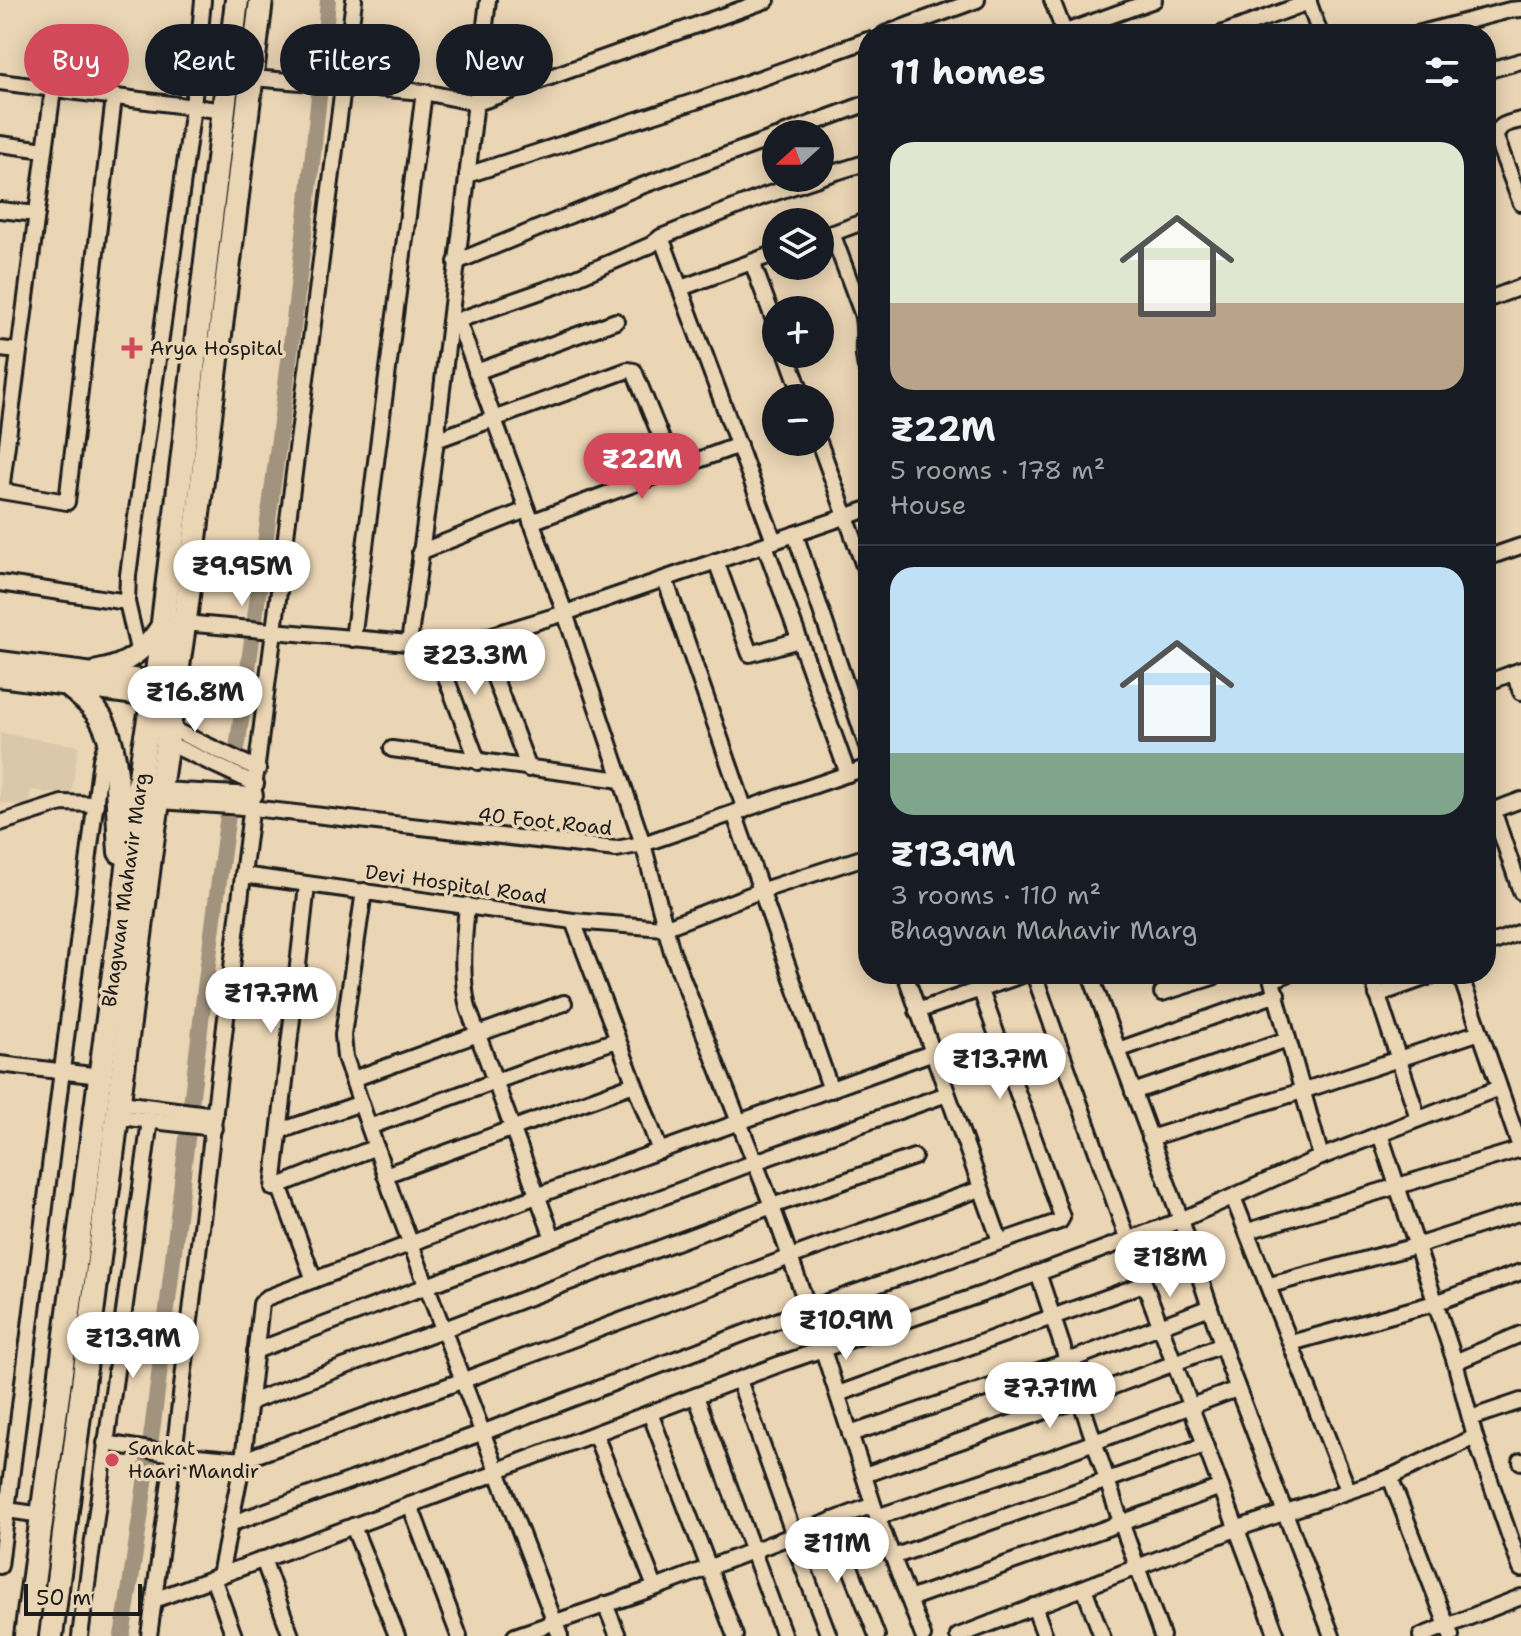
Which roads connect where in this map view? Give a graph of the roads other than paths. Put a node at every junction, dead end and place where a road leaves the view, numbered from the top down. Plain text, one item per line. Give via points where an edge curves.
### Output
1 (203, 0) edge
2 (237, 0) edge
3 (261, 0) edge
4 (354, 0) edge
5 (488, 0) edge
6 (767, 0) edge
7 (977, 0) edge
8 (1052, 0) edge
9 (1154, 0) edge
10 (1309, 1) edge
11 (1513, 6) edge
12 (258, 24) edge
13 (349, 24) edge
14 (912, 24) edge
15 (1060, 24) edge
16 (1088, 24) edge
17 (1248, 24) edge
18 (1317, 24) edge
19 (1451, 24) edge
20 (858, 44) edge
21 (1521, 61) edge
22 (1496, 68) edge
23 (0, 82) edge
24 (24, 85) edge
25 (420, 92) edge
26 (424, 92) junction
27 (52, 96) edge
28 (106, 96) edge
29 (249, 96) edge
30 (337, 96) edge
31 (114, 97) junction
32 (477, 103) junction
33 (193, 107) junction
34 (858, 107) edge
35 (225, 111) junction
36 (821, 120) edge
37 (1521, 120) edge
38 (762, 142) edge
39 (0, 144) edge
40 (45, 150) junction
41 (858, 165) edge
42 (834, 173) edge
43 (467, 175) junction
44 (776, 192) edge
45 (1521, 203) edge
46 (0, 210) edge
47 (37, 214) junction
48 (858, 224) edge
49 (834, 232) edge
50 (661, 237) junction
51 (834, 252) edge
52 (762, 258) edge
53 (456, 262) junction
54 (752, 262) junction
55 (1521, 287) edge
56 (681, 288) junction
57 (765, 296) edge
58 (1496, 296) edge
59 (858, 304) edge
60 (616, 321) dead end
61 (454, 322) junction
62 (0, 349) edge
63 (19, 351) junction
64 (476, 372) junction
65 (494, 421) junction
66 (436, 440) junction
67 (739, 445) junction
68 (824, 456) edge
69 (674, 469) junction
70 (1, 491) edge
71 (858, 513) edge
72 (529, 516) junction
73 (846, 517) junction
74 (795, 534) junction
75 (770, 543) junction
76 (1521, 546) edge
77 (858, 550) edge
78 (420, 552) junction
79 (1496, 555) edge
80 (716, 561) junction
81 (665, 579) junction
82 (0, 583) edge
83 (127, 602) junction
84 (565, 613) junction
85 (173, 623) junction
86 (269, 630) junction
87 (353, 639) junction
88 (480, 639) junction
89 (799, 640) junction
90 (409, 644) junction
91 (434, 646) junction
92 (139, 654) junction
93 (0, 661) edge
94 (1518, 672) edge
95 (0, 677) edge
96 (76, 679) junction
97 (1496, 680) edge
98 (1521, 692) edge
99 (164, 693) junction
100 (858, 720) edge
101 (109, 735) junction
102 (169, 736) junction
103 (392, 749) dead end
104 (478, 762) junction
105 (529, 769) junction
106 (858, 770) edge
107 (848, 774) junction
108 (621, 780) junction
109 (250, 788) junction
110 (161, 795) junction
111 (1521, 800) edge
112 (96, 804) junction
113 (1496, 810) edge
114 (740, 812) junction
115 (0, 823) edge
116 (1496, 827) edge
117 (643, 844) junction
118 (858, 863) edge
119 (243, 875) junction
120 (307, 885) junction
121 (364, 891) junction
122 (760, 891) junction
123 (1521, 892) edge
124 (124, 897) junction
125 (467, 905) junction
126 (573, 921) junction
127 (664, 928) junction
128 (1520, 936) edge
129 (1496, 942) edge
130 (908, 984) edge
131 (978, 984) edge
132 (995, 984) edge
133 (1038, 984) edge
134 (1094, 984) edge
135 (1198, 984) edge
136 (1271, 984) edge
137 (1273, 984) edge
138 (1374, 984) edge
139 (1408, 984) edge
140 (1463, 984) edge
141 (980, 989) junction
142 (1162, 993) dead end
143 (1377, 995) junction
144 (564, 1003) dead end
145 (917, 1011) junction
146 (1480, 1032) junction
147 (477, 1035) junction
148 (1288, 1039) junction
149 (617, 1040) junction
150 (1118, 1050) junction
151 (931, 1053) junction
152 (1398, 1060) junction
153 (0, 1064) edge
154 (64, 1072) junction
155 (100, 1076) junction
156 (353, 1079) junction
157 (494, 1082) junction
158 (634, 1084) junction
159 (1499, 1088) junction
160 (831, 1090) junction
161 (1302, 1091) junction
162 (1133, 1092) junction
163 (947, 1094) junction
164 (361, 1103) junction
165 (120, 1110) junction
166 (156, 1116) junction
167 (1418, 1118) junction
168 (208, 1120) junction
169 (740, 1122) junction
170 (369, 1127) junction
171 (512, 1128) junction
172 (280, 1131) junction
173 (1380, 1134) junction
174 (1150, 1138) junction
175 (376, 1147) junction
176 (1521, 1150) edge
177 (660, 1151) junction
178 (914, 1157) dead end
179 (1321, 1157) junction
180 (755, 1162) junction
181 (385, 1175) junction
182 (279, 1185) junction
183 (1397, 1187) junction
184 (980, 1189) junction
185 (537, 1195) junction
186 (1233, 1197) junction
187 (772, 1206) junction
188 (1521, 1212) edge
189 (1181, 1220) junction
190 (1248, 1231) junction
191 (553, 1238) junction
192 (1128, 1240) junction
193 (1000, 1241) junction
194 (411, 1244) junction
195 (1416, 1246) junction
196 (790, 1257) junction
197 (1521, 1272) edge
198 (1038, 1273) junction
199 (314, 1280) junction
200 (1144, 1284) junction
201 (427, 1285) junction
202 (1270, 1285) junction
203 (1435, 1303) junction
204 (1210, 1307) junction
205 (808, 1309) junction
206 (1053, 1316) junction
207 (1160, 1324) junction
208 (444, 1329) junction
209 (1521, 1334) edge
210 (1291, 1343) junction
211 (1222, 1345) junction
212 (823, 1350) junction
213 (255, 1351) junction
214 (1068, 1361) junction
215 (1455, 1362) junction
216 (1174, 1363) junction
217 (464, 1380) junction
218 (739, 1380) junction
219 (1237, 1389) junction
220 (838, 1394) junction
221 (696, 1396) junction
222 (1080, 1399) junction
223 (1521, 1401) edge
224 (250, 1402) junction
225 (1190, 1406) junction
226 (650, 1413) junction
227 (1471, 1418) junction
228 (484, 1432) junction
229 (595, 1434) junction
230 (850, 1434) junction
231 (1475, 1437) junction
232 (1094, 1440) junction
233 (112, 1444) junction
234 (1205, 1445) junction
235 (168, 1453) junction
236 (243, 1460) junction
237 (498, 1471) junction
238 (864, 1475) junction
239 (1390, 1477) junction
240 (1107, 1480) junction
241 (1221, 1487) junction
242 (1348, 1490) junction
243 (410, 1505) junction
244 (4, 1509) edge
245 (875, 1511) junction
246 (1285, 1511) junction
247 (42, 1515) junction
248 (832, 1520) junction
249 (1121, 1523) junction
250 (230, 1524) junction
251 (353, 1526) junction
252 (1236, 1529) junction
253 (793, 1535) junction
254 (753, 1550) junction
255 (893, 1557) junction
256 (263, 1559) junction
257 (0, 1566) edge
258 (710, 1567) junction
259 (1137, 1567) junction
260 (1521, 1569) edge
261 (217, 1576) junction
262 (655, 1587) junction
263 (1084, 1588) junction
264 (1521, 1597) edge
265 (909, 1599) junction
266 (154, 1600) junction
267 (605, 1604) junction
268 (1034, 1606) junction
269 (554, 1621) junction
270 (1449, 1631) edge
271 (26, 1636) edge
272 (51, 1636) edge
273 (80, 1636) edge
274 (149, 1636) edge
275 (234, 1636) edge
276 (291, 1636) edge
277 (397, 1636) edge
278 (459, 1636) edge
279 (515, 1636) edge
280 (560, 1636) edge
281 (618, 1636) edge
282 (735, 1636) edge
283 (784, 1636) edge
284 (829, 1636) edge
285 (877, 1636) edge
286 (923, 1636) edge
287 (958, 1636) edge
288 (1045, 1636) edge
289 (1102, 1636) edge
290 (1162, 1636) edge
291 (1277, 1636) edge
292 (1332, 1636) edge
293 (1421, 1636) edge

1 - 33 street
2 - 35 main road, Bhagwan Mahavir Marg
3 - 12 main road, Bhagwan Mahavir Marg
4 - 13 street
5 - 32 street
6 - 32 street
7 - 14 street
8 - 15 street
9 - 16 street
10 - 17 street
10 - 18 street
11 - 19 street
20 - 43 street
21 - 22 street
23 - 24 street
25 - 26 street
26 - 32 street
26 - 87 street
27 - 40 street
28 - 31 street
29 - 85 main road, Bhagwan Mahavir Marg
30 - 86 street
31 - 33 street
31 - 70 street via 67,502
32 - 43 street
33 - 35 street
33 - 83 street
34 - 36 street
35 - 85 main road, Bhagwan Mahavir Marg
37 - 45 street via 1500,126 1496,138
38 - 53 street
39 - 40 street
40 - 47 street
41 - 42 street
43 - 53 street
44 - 50 street
46 - 47 street
47 - 63 street
48 - 49 street
50 - 56 street
50 - 61 street via 556,286
51 - 59 street
52 - 54 street
53 - 61 street
54 - 56 street
54 - 57 street
55 - 58 street
56 - 67 street
60 - 64 street
61 - 64 street
61 - 66 street
62 - 63 street
63 - 70 street
64 - 65 street
65 - 66 street
65 - 69 street via 634,371
65 - 72 street
66 - 78 street
67 - 69 street
67 - 75 street
68 - 73 street
69 - 72 street
71 - 73 street
72 - 78 street
72 - 84 street
73 - 74 street
73 - 77 street
74 - 75 street
74 - 100 street
75 - 80 street
75 - 89 street
76 - 79 street
78 - 90 street
80 - 81 street
80 - 89 street via 750,654
81 - 84 street
81 - 114 street
82 - 83 street
83 - 92 street
84 - 88 street
84 - 108 street
85 - 86 street
85 - 92 street
85 - 99 main road, Bhagwan Mahavir Marg
86 - 87 street
86 - 109 street
87 - 90 street
88 - 91 street
88 - 105 street
89 - 107 street
90 - 91 street
91 - 104 street
92 - 96 street
93 - 96 street
94 - 97 street
94 - 98 street
95 - 96 street
96 - 99 street
96 - 101 main road
99 - 102 main road, Bhagwan Mahavir Marg
99 - 124 main road, Bhagwan Mahavir Marg
101 - 112 street
101 - 124 main road
102 - 109 street via 207,754
102 - 110 main road, Bhagwan Mahavir Marg
103 - 104 street
104 - 105 street
105 - 108 street
106 - 107 street, 40 Foot Road
107 - 114 street, 40 Foot Road
108 - 117 street
109 - 110 street, 40 Foot Road via 199,797
109 - 117 street, 40 Foot Road via 591,848
109 - 119 street
110 - 165 main road, Bhagwan Mahavir Marg
111 - 113 street
112 - 115 street via 62,803
112 - 154 street
114 - 117 street, 40 Foot Road
114 - 122 street
116 - 123 street
117 - 127 street
118 - 122 street
119 - 120 street, Devi Hospital Road
119 - 168 street
120 - 121 street, Devi Hospital Road
120 - 172 street
121 - 125 street, Devi Hospital Road
121 - 156 street via 343,1035
122 - 127 street
122 - 160 street
124 - 155 main road, Bhagwan Mahavir Marg
125 - 126 street, Devi Hospital Road
125 - 147 street via 463,986
126 - 127 street, Devi Hospital Road
126 - 149 street
127 - 169 street
128 - 129 street
130 - 145 street
131 - 141 street
132 - 141 street
133 - 192 street
134 - 150 street
135 - 142 street
136 - 150 street
137 - 148 street
138 - 143 street
139 - 143 street
140 - 146 street
141 - 145 street
141 - 193 street via 1062,1217
143 - 152 street
144 - 147 street
145 - 151 street
146 - 152 street
146 - 159 street
147 - 156 street
147 - 157 street
148 - 161 street
148 - 162 street
149 - 157 street
149 - 158 street
150 - 162 street
151 - 160 street
151 - 163 street
152 - 161 street
152 - 167 street
153 - 154 street
154 - 155 street
154 - 244 street
155 - 247 main road, Bhagwan Mahavir Marg
156 - 164 street
157 - 170 street
157 - 171 street
158 - 171 street
158 - 177 street
159 - 167 street
159 - 176 street
160 - 169 street
161 - 174 street
161 - 179 street
162 - 174 street
163 - 180 street
163 - 184 street
164 - 170 street
164 - 172 street
165 - 166 street
165 - 272 main road, Bhagwan Mahavir Marg
166 - 168 street
166 - 233 street
167 - 173 street
168 - 235 street
169 - 177 street
169 - 180 street
170 - 175 street
171 - 181 street
171 - 185 street
172 - 182 street via 273,1188
173 - 179 street
173 - 183 street
174 - 189 street
175 - 181 street
175 - 182 street
176 - 183 street
177 - 185 street
178 - 187 street
179 - 186 street
180 - 187 street
180 - 191 street
181 - 194 street
182 - 199 street
183 - 190 street
183 - 195 street
184 - 193 street
184 - 196 street
185 - 191 street
185 - 194 street
186 - 189 street
186 - 190 street
187 - 196 street
187 - 208 street
188 - 195 street
189 - 192 street
189 - 204 street
190 - 202 street
191 - 201 street
192 - 198 street
192 - 200 street
193 - 205 street
194 - 199 street
194 - 201 street
195 - 202 street
195 - 203 street
196 - 205 street
196 - 217 street
197 - 203 street
198 - 206 street
198 - 212 street
199 - 213 street via 263,1300
200 - 206 street
200 - 207 street
201 - 208 street
201 - 213 street
202 - 210 street
203 - 210 street
203 - 215 street
204 - 207 street
204 - 211 street
205 - 212 street
205 - 228 street
206 - 214 street
206 - 220 street
207 - 214 street
207 - 216 street
208 - 217 street
208 - 224 street
209 - 215 street
210 - 242 street
211 - 216 street
211 - 219 street
212 - 218 street
212 - 220 street
213 - 224 street
214 - 222 street
214 - 230 street
215 - 227 street
216 - 222 street
216 - 225 street
217 - 228 street
217 - 236 street
218 - 221 street
218 - 253 street
219 - 225 street
219 - 246 street
220 - 230 street
221 - 226 street
221 - 254 street
222 - 232 street
222 - 238 street
223 - 227 street
224 - 236 street
225 - 232 street
225 - 234 street
226 - 229 street
226 - 258 street
227 - 231 street
228 - 237 street
228 - 250 street
229 - 237 street
229 - 262 street
230 - 238 street
231 - 239 street
231 - 260 street
232 - 240 street
232 - 245 street via 1046,1460
233 - 235 street
233 - 273 street
234 - 240 street
234 - 241 street
235 - 236 street
235 - 266 street
236 - 250 street
237 - 243 street
237 - 269 street
238 - 245 street
239 - 242 street
239 - 270 street
240 - 249 street
240 - 255 street
241 - 249 street
241 - 252 street
242 - 246 street
243 - 251 street
243 - 278 street
244 - 247 street
244 - 257 street
245 - 248 street
245 - 255 street
246 - 252 street
246 - 292 street
247 - 271 main road, Bhagwan Mahavir Marg
248 - 253 street
248 - 285 street
249 - 259 street
249 - 265 street
250 - 261 street
251 - 256 street
251 - 277 street
252 - 259 street
252 - 291 street
253 - 254 street
253 - 284 street
254 - 258 street
254 - 283 street
255 - 265 street
256 - 261 street
256 - 276 street
258 - 262 street
258 - 282 street
259 - 263 street
259 - 290 street
261 - 266 street
261 - 275 street
262 - 267 street
263 - 268 street
263 - 289 street
264 - 270 street
265 - 286 street
266 - 274 street
267 - 269 street
267 - 281 street
268 - 287 street
268 - 288 street
269 - 279 street
269 - 280 street
270 - 293 street

